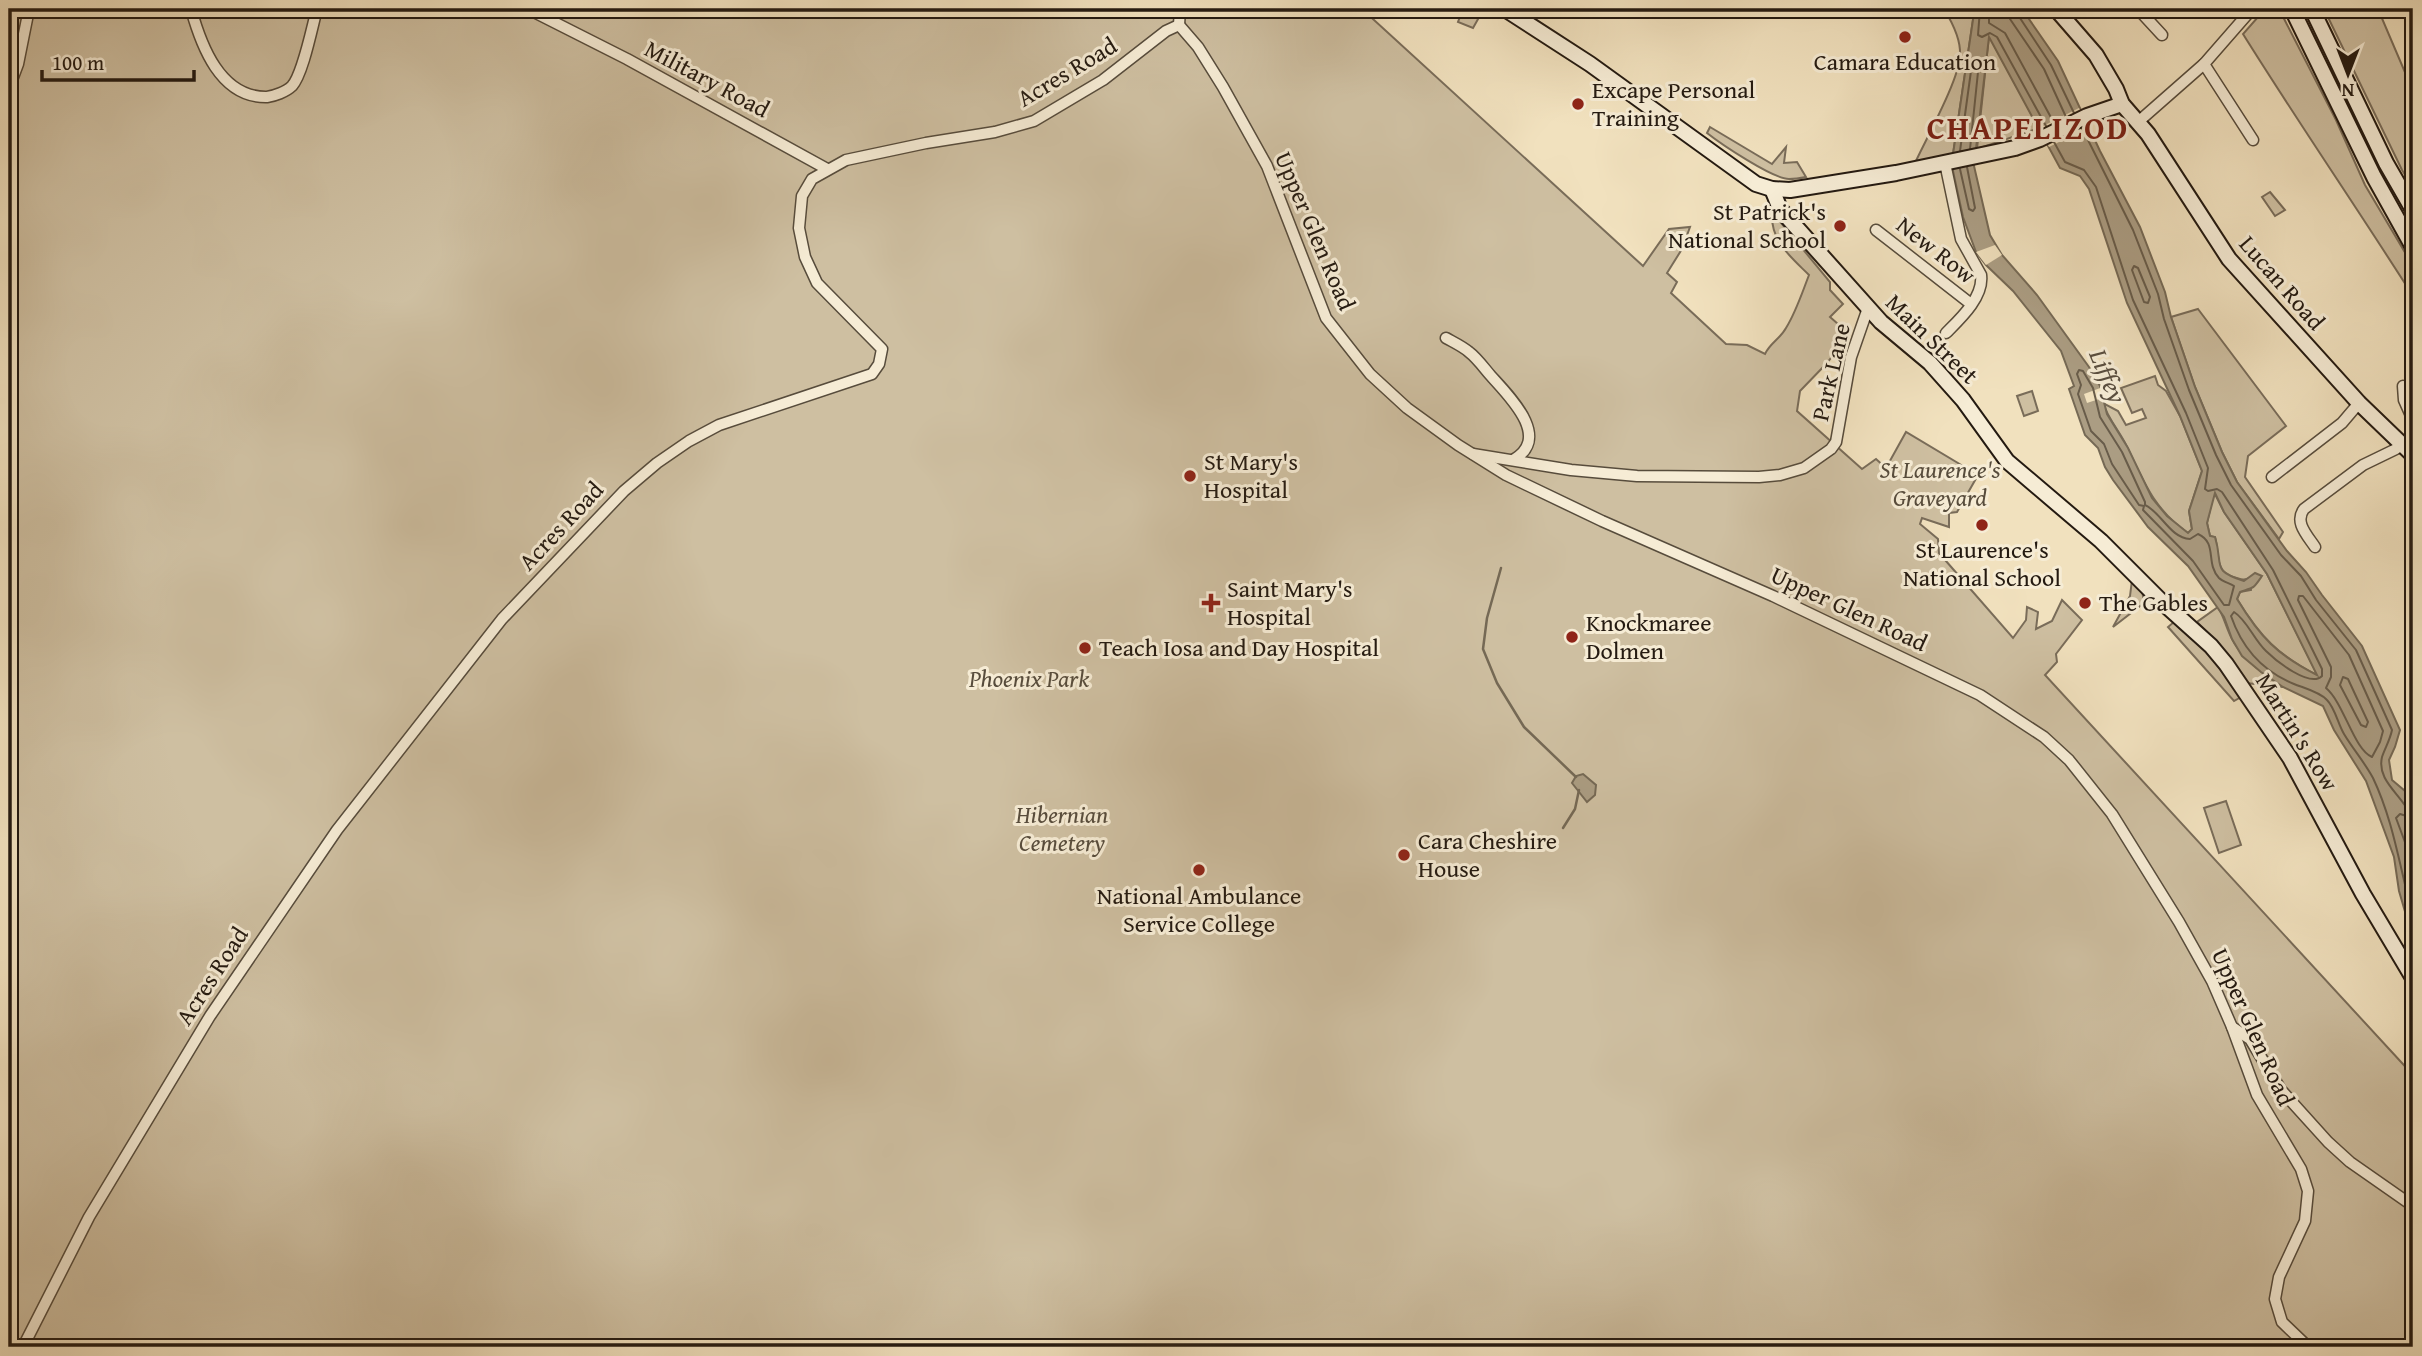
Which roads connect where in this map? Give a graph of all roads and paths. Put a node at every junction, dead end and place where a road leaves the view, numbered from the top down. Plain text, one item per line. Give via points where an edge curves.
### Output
1 (29, 9) edge
2 (191, 9) edge
3 (317, 9) edge
4 (528, 9) edge
5 (1181, 9) edge
6 (1505, 9) edge
7 (2056, 9) edge
8 (2138, 9) edge
9 (2292, 9) edge
10 (2312, 9) edge
11 (2249, 12) edge
12 (1179, 25) junction
13 (2162, 35) dead end
14 (2204, 64) junction
15 (9, 88) edge
16 (2122, 104) junction
17 (2138, 122) junction
18 (2253, 140) dead end
19 (1947, 163) junction
20 (827, 169) junction
21 (1772, 189) junction
22 (2413, 210) edge
23 (1876, 230) dead end
24 (2413, 247) edge
25 (1971, 304) junction
26 (1868, 308) junction
27 (1946, 334) dead end
28 (1446, 338) dead end
29 (2403, 386) dead end
30 (2359, 403) junction
31 (2413, 420) edge
32 (2401, 444) junction
33 (1471, 454) junction
34 (2413, 455) edge
35 (1512, 460) junction
36 (2273, 477) dead end
37 (2101, 541) joint
38 (2315, 547) dead end
39 (2413, 978) edge
40 (2232, 1027) junction
41 (2413, 1206) edge
42 (23, 1347) edge
43 (2312, 1347) edge

1 - 15 street
2 - 3 street via 207,54 225,79 240,90 271,96 292,87
4 - 20 street, Military Road
5 - 12 street
6 - 21 main road via 1756,184
7 - 16 main road, Lucan Road via 2096,55
8 - 13 street
9 - 24 main road
10 - 22 main road
11 - 14 street
12 - 20 street, Acres Road via 1103,80 1034,121 846,160
12 - 33 street, Upper Glen Road via 1223,87 1267,166 1326,318 1370,374 1407,408
14 - 17 street
14 - 18 street
16 - 17 main road, Lucan Road
16 - 19 main road via 2040,139
17 - 30 main road, Lucan Road via 2229,259
19 - 21 main road via 1790,190
19 - 25 street via 1961,239 1982,275
20 - 42 street, Acres Road via 812,179 802,196 799,228 805,257 817,283 882,349 880,364 872,374 719,425 689,441 624,491 502,620 337,830 210,1016 89,1217
21 - 26 main road, Main Street via 1780,209
23 - 25 street, New Row
25 - 27 street
26 - 35 street, Park Lane via 1851,357 1838,438 1831,449 1804,468 1759,477 1637,476
26 - 37 main road, Main Street via 1930,363 2007,461
28 - 35 street via 1470,352 1512,399 1527,424 1530,442 1523,454
29 - 31 street
30 - 32 main road, Lucan Road
30 - 36 street via 2342,423
32 - 34 main road, Lucan Road
32 - 38 street via 2363,465 2300,513 2300,522
33 - 35 street
33 - 40 street, Upper Glen Road via 1542,493 1932,672 2044,737 2112,814 2146,866 2204,965
37 - 39 main road, Martin's Row via 2226,664 2290,758
40 - 41 street via 2250,1039 2281,1090 2328,1142
40 - 43 street, Upper Glen Road via 2257,1095 2301,1169 2308,1191 2305,1221 2274,1299 2282,1322

